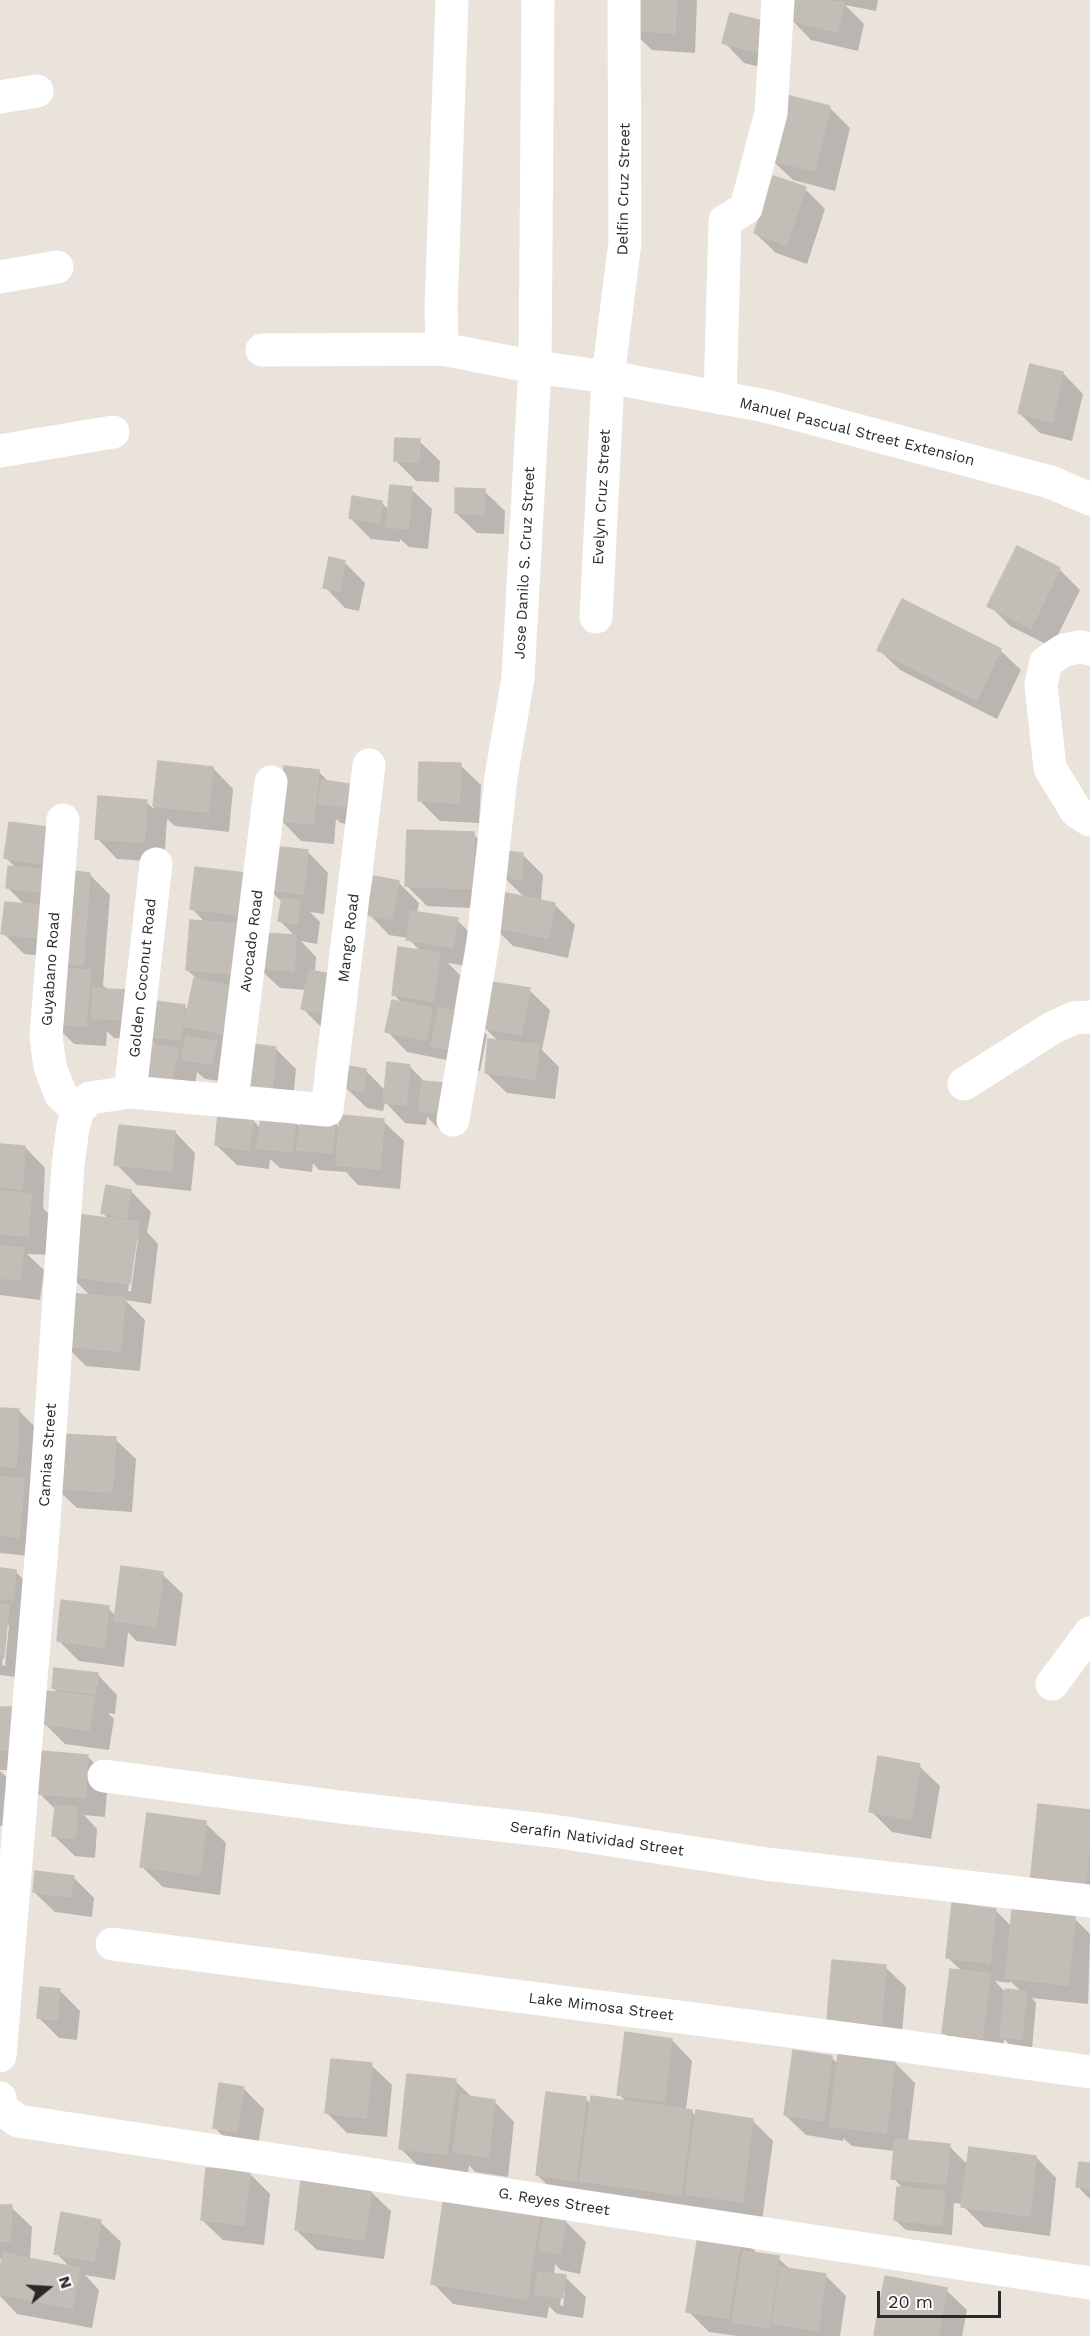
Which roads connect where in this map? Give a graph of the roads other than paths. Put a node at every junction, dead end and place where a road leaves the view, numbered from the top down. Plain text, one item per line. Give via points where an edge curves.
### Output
1 (452, 0) edge
2 (538, 0) edge
3 (624, 0) edge
4 (778, 0) edge
5 (38, 91) dead end
6 (0, 98) edge
7 (57, 267) dead end
8 (0, 277) edge
9 (442, 349) junction
10 (262, 350) dead end
11 (535, 367) junction
12 (608, 377) junction
13 (720, 398) junction
14 (113, 432) dead end
15 (0, 451) edge
16 (1090, 499) edge
17 (596, 617) dead end
18 (1090, 649) edge
19 (369, 765) dead end
20 (271, 782) dead end
21 (63, 820) dead end
22 (1090, 820) edge
23 (156, 864) dead end
24 (1090, 1017) edge
25 (964, 1084) dead end
26 (130, 1092) junction
27 (232, 1100) junction
28 (78, 1110) junction
29 (453, 1120) dead end
30 (1090, 1633) edge
31 (1052, 1684) dead end
32 (104, 1776) dead end
33 (1090, 1901) edge
34 (112, 1944) dead end
35 (0, 2056) edge
36 (1090, 2072) edge
37 (9, 2110) edge
38 (1090, 2283) edge

1 - 9 street
2 - 11 street, Jose Danilo S. Cruz Street
3 - 12 street, Delfin Cruz Street via 625,242
4 - 13 street via 771,113 746,208 725,221
5 - 6 street
7 - 8 street
9 - 10 street, Manuel Pascual Street Extension
9 - 11 street, Manuel Pascual Street Extension
11 - 12 street, Manuel Pascual Street Extension
11 - 29 street, Jose Danilo S. Cruz Street via 518,678 501,777 483,942
12 - 13 street, Manuel Pascual Street Extension
12 - 17 street, Evelyn Cruz Street
13 - 16 street, Manuel Pascual Street Extension via 766,406 1050,482
14 - 15 street
18 - 22 street via 1064,650 1055,656 1047,662 1041,685 1050,768 1076,811
19 - 27 street, Mango Road via 327,1110
20 - 27 street, Avocado Road
21 - 28 street, Guyabano Road via 46,1036 50,1067 61,1095
23 - 26 street, Golden Coconut Road
24 - 25 street via 1074,1018 1052,1028
26 - 27 street
26 - 28 street via 90,1098
28 - 35 street, Camias Street via 68,1165 43,1533
30 - 31 street
32 - 33 street, Serafin Natividad Street via 553,1831 766,1864
34 - 36 street, Lake Mimosa Street
37 - 38 street, G. Reyes Street

